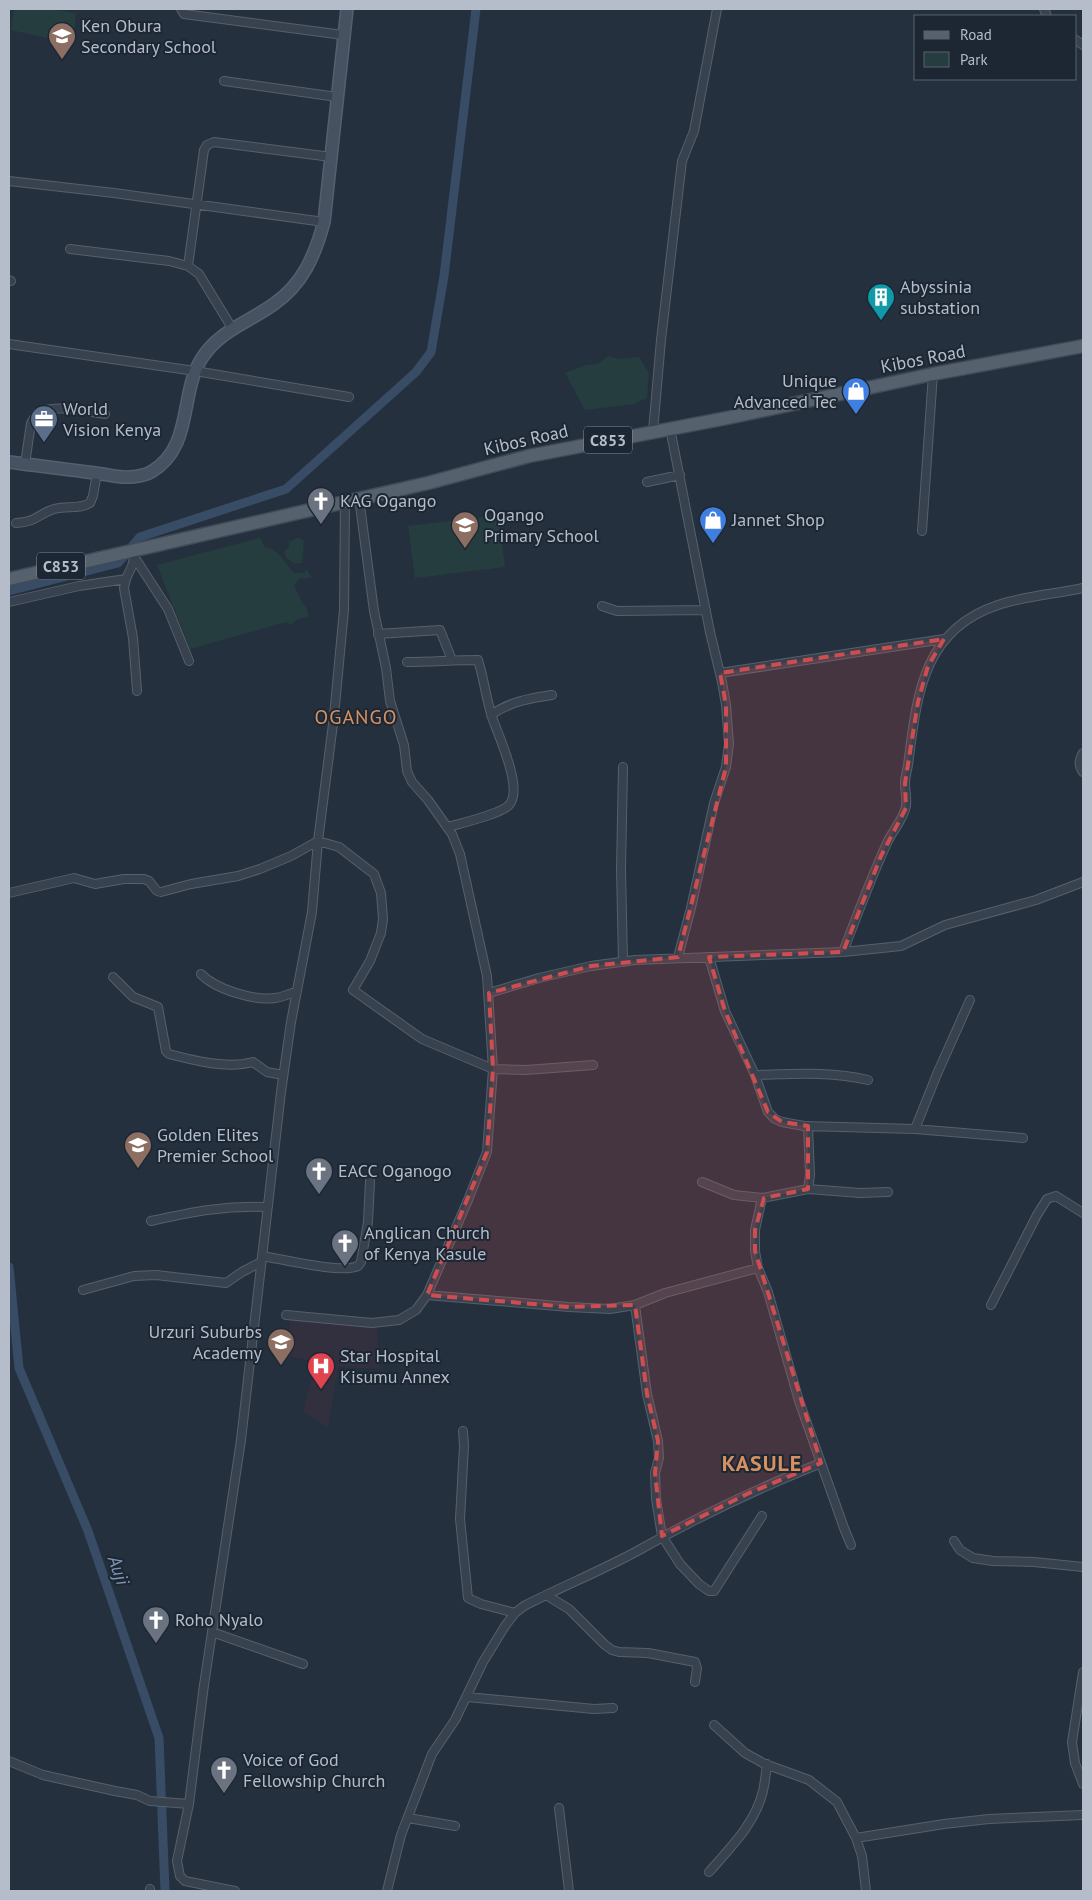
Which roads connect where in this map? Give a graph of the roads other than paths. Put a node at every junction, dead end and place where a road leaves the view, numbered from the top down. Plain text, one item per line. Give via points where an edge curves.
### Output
1 (180, 9) edge
2 (347, 9) edge
3 (717, 9) edge
4 (343, 35) junction
5 (224, 81) dead end
6 (337, 97) junction
7 (331, 157) junction
8 (9, 181) edge
9 (196, 205) junction
10 (324, 222) junction
11 (70, 249) dead end
12 (188, 266) junction
13 (232, 328) junction
14 (9, 344) edge
15 (1083, 346) edge
16 (195, 371) junction
17 (933, 374) junction
18 (349, 397) dead end
19 (105, 414) dead end
20 (670, 428) junction
21 (653, 431) junction
22 (9, 462) edge
23 (25, 464) junction
24 (97, 473) junction
25 (680, 475) junction
26 (646, 482) dead end
27 (359, 498) junction
28 (345, 501) junction
29 (16, 523) dead end
30 (922, 531) dead end
31 (136, 552) junction
32 (9, 579) edge
33 (126, 579) junction
34 (1083, 588) edge
35 (9, 602) edge
36 (602, 606) dead end
37 (706, 610) junction
38 (378, 634) junction
39 (944, 639) junction
40 (452, 660) junction
41 (190, 661) dead end
42 (407, 662) dead end
43 (720, 672) junction
44 (137, 692) dead end
45 (552, 695) dead end
46 (491, 715) junction
47 (1083, 753) edge
48 (624, 767) dead end
49 (1083, 772) edge
50 (448, 827) junction
51 (318, 841) junction
52 (1083, 882) edge
53 (9, 894) edge
54 (843, 952) junction
55 (709, 956) junction
56 (678, 958) junction
57 (623, 962) junction
58 (202, 974) dead end
59 (113, 977) dead end
60 (297, 990) junction
61 (489, 993) junction
62 (970, 1000) dead end
63 (593, 1066) dead end
64 (493, 1069) junction
65 (283, 1075) junction
66 (755, 1075) junction
67 (868, 1080) dead end
68 (808, 1126) junction
69 (915, 1129) junction
70 (1023, 1138) dead end
71 (370, 1181) dead end
72 (702, 1182) dead end
73 (808, 1189) junction
74 (888, 1192) dead end
75 (762, 1198) junction
76 (268, 1207) junction
77 (1083, 1213) edge
78 (151, 1221) dead end
79 (261, 1259) junction
80 (758, 1268) junction
81 (83, 1290) dead end
82 (427, 1295) junction
83 (635, 1305) junction
84 (991, 1305) dead end
85 (286, 1315) dead end
86 (462, 1431) dead end
87 (821, 1463) junction
88 (762, 1516) dead end
89 (662, 1536) junction
90 (954, 1541) dead end
91 (851, 1545) dead end
92 (1083, 1566) edge
93 (546, 1595) junction
94 (514, 1613) junction
95 (212, 1632) junction
96 (303, 1664) dead end
97 (1083, 1672) edge
98 (695, 1682) dead end
99 (467, 1697) junction
100 (613, 1708) dead end
101 (714, 1725) dead end
102 (9, 1761) edge
103 (767, 1764) junction
104 (1083, 1784) edge
105 (189, 1804) junction
106 (559, 1808) dead end
107 (1083, 1814) edge
108 (408, 1818) junction
109 (456, 1826) dead end
110 (856, 1838) junction
111 (709, 1872) dead end
112 (235, 1891) edge
113 (387, 1891) edge
114 (569, 1891) edge
115 (866, 1891) edge

1 - 4 street via 184,14 212,19
2 - 4 street
3 - 21 street via 694,131 682,161
4 - 6 street
5 - 6 street
6 - 7 street
7 - 9 street via 210,143 204,150
7 - 10 street
8 - 9 street
9 - 10 street
9 - 12 street
10 - 13 street via 307,270 291,291 274,305
11 - 12 street
12 - 13 street via 198,274
13 - 16 street via 213,343
14 - 16 street
15 - 17 main road, Kibos Road / C853
16 - 18 street
16 - 24 street via 178,441 166,460 150,472 129,478
17 - 20 main road, Kibos Road / C853
17 - 30 street
19 - 23 street via 60,409 37,413 31,423
20 - 21 main road, Kibos Road / C853
20 - 25 street
21 - 27 main road, Kibos Road / C853 via 529,456
22 - 23 street
23 - 24 street
24 - 29 street via 94,496 84,507 56,508 29,522
25 - 26 street
25 - 37 street
27 - 28 main road, Kibos Road / C853
27 - 38 street
28 - 31 main road, Kibos Road / C853
28 - 51 street via 344,619
31 - 32 main road, Kibos Road / C853 via 114,554
31 - 33 street
31 - 41 street via 168,609
33 - 35 street
33 - 44 street via 124,588 133,638
34 - 39 street via 999,605 974,615
36 - 37 street via 618,611
37 - 43 street
38 - 40 street via 440,630
38 - 50 street via 407,771
39 - 43 street
39 - 54 street via 928,666 918,702 905,783 906,808 891,833
40 - 42 street via 444,663
40 - 46 street via 478,660
43 - 56 street via 729,744 726,767 714,803
45 - 46 street via 503,706
46 - 50 street via 507,757 514,795 511,803 504,810
47 - 49 street via 1080,759
48 - 57 street
50 - 61 street via 460,854
51 - 53 street via 260,869 165,892 157,891 144,879 95,884 74,878
51 - 60 street via 312,912
51 - 64 street via 339,846 374,874 381,894 381,933 353,990 422,1039
52 - 54 street via 1036,900 945,925 901,946
54 - 55 street
55 - 56 street
55 - 66 street via 725,1011
56 - 57 street
57 - 61 street via 538,978
58 - 60 street via 216,985 257,998 274,999
59 - 65 street via 133,997 158,1007 166,1051 170,1054 218,1064 253,1062 267,1072
60 - 65 street
61 - 64 street
62 - 69 street
63 - 64 street
64 - 82 street via 487,1152
65 - 76 street
66 - 67 street via 834,1074
66 - 68 street via 771,1116 782,1122
68 - 69 street
68 - 73 street
69 - 70 street
71 - 79 street via 368,1222 358,1266 330,1268
72 - 75 street via 734,1195
73 - 74 street
73 - 75 street
75 - 80 street via 755,1230
76 - 78 street via 218,1208
76 - 79 street
77 - 84 street via 1056,1196 1047,1199
79 - 81 street via 226,1283 156,1275 134,1276
79 - 95 street via 241,1440
80 - 83 street via 665,1293
80 - 87 street
82 - 83 street via 610,1309
82 - 85 street via 416,1310 391,1322 357,1323
83 - 89 street via 647,1394 658,1441 659,1458 654,1474
86 - 94 street via 460,1519 468,1598
87 - 89 street via 747,1494
87 - 91 street
88 - 89 street via 714,1591 699,1584 680,1564
89 - 93 street
90 - 92 street via 960,1550 973,1558
93 - 94 street
93 - 98 street via 569,1609 612,1650 695,1662 698,1668
94 - 99 street via 483,1662
95 - 96 street
95 - 105 street
97 - 104 street via 1072,1742 1074,1763
99 - 100 street
99 - 108 street via 456,1720 432,1754
101 - 103 street via 745,1754
102 - 105 street via 50,1777 137,1795 150,1801
103 - 110 street via 809,1780 825,1792 836,1802
103 - 111 street via 763,1792 755,1813
105 - 112 street via 177,1861 180,1876 194,1884
106 - 114 street
107 - 110 street via 988,1819
108 - 109 street
108 - 113 street
110 - 115 street via 862,1856

